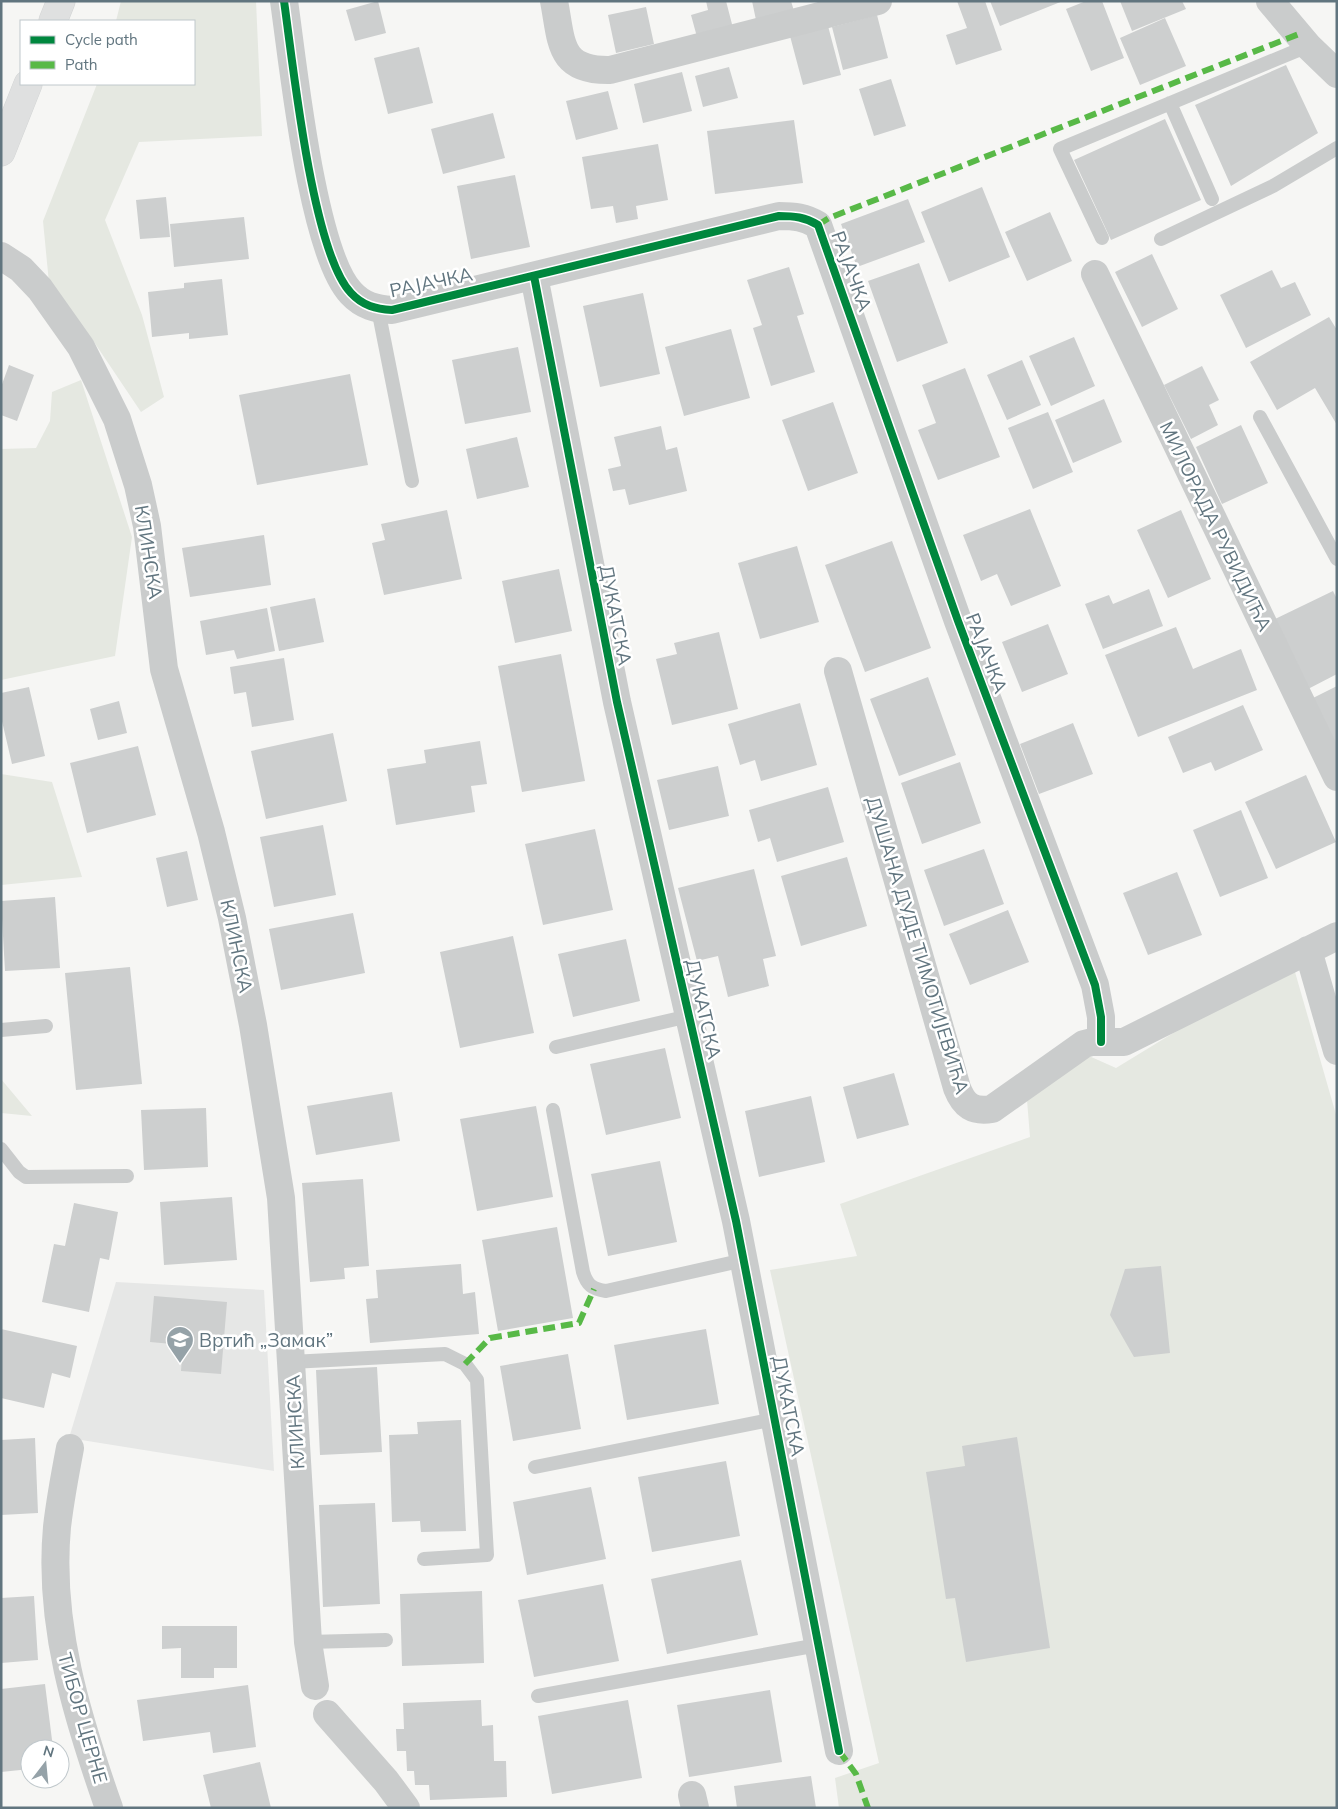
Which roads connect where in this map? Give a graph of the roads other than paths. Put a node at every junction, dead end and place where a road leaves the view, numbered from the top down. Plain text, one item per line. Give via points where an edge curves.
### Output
1 (61, 1) edge
2 (284, 1) edge
3 (554, 1) edge
4 (878, 1) edge
5 (1270, 1) edge
6 (53, 20) edge
7 (1308, 46) junction
8 (1337, 74) edge
9 (28, 85) edge
10 (1170, 103) junction
11 (1337, 148) edge
12 (1, 152) edge
13 (1212, 198) dead end
14 (1102, 238) dead end
15 (1161, 239) dead end
16 (1, 256) edge
17 (1095, 274) dead end
18 (534, 276) junction
19 (378, 309) junction
20 (1260, 417) dead end
21 (412, 481) dead end
22 (1337, 559) edge
23 (838, 671) dead end
24 (1337, 777) edge
25 (1337, 936) edge
26 (1308, 950) junction
27 (689, 1016) junction
28 (46, 1026) dead end
29 (1, 1030) edge
30 (1101, 1042) junction
31 (556, 1047) dead end
32 (1337, 1051) edge
33 (552, 1110) dead end
34 (1, 1149) edge
35 (127, 1176) dead end
36 (744, 1260) junction
37 (291, 1362) junction
38 (775, 1419) junction
39 (70, 1448) dead end
40 (535, 1467) dead end
41 (424, 1559) dead end
42 (386, 1640) dead end
43 (308, 1642) junction
44 (818, 1645) junction
45 (315, 1686) dead end
46 (538, 1696) dead end
47 (327, 1714) dead end
48 (839, 1751) dead end
49 (110, 1808) edge
50 (406, 1808) edge

1 - 6 main road
2 - 19 street, РАЈАЧКА via 309,170 328,249 336,270 351,293 367,306
3 - 4 street via 567,57 597,70 610,70
5 - 7 street
7 - 8 street
7 - 10 lane
9 - 12 main road
10 - 13 lane
10 - 14 lane via 1060,149
11 - 15 lane via 1273,186
16 - 37 street, КЛИНСКА via 40,289 81,346 117,419 138,486 148,526 164,669 211,832 232,918 252,1025 280,1198
17 - 24 street, МИЛОРАДА РУВИДИЋА
18 - 19 street, РАЈАЧКА via 392,310
18 - 27 street, ДУКАТСКА via 616,702
18 - 30 street, РАЈАЧКА via 779,216 795,216 818,225 958,621 1095,985 1101,1017
19 - 21 lane
20 - 22 lane
23 - 30 street, ДУШАНА ДУДЕ ТИМОТИЈЕВИЋА via 961,1098 969,1108 992,1109 1084,1044
25 - 26 street, ДУШАНА ДУДЕ ТИМОТИЈЕВИЋА
26 - 30 street, ДУШАНА ДУДЕ ТИМОТИЈЕВИЋА via 1124,1042
26 - 32 street
27 - 31 lane
27 - 36 street, ДУКАТСКА
28 - 29 lane
33 - 36 lane via 586,1283 594,1289 606,1291
34 - 35 lane via 26,1177
36 - 38 street, ДУКАТСКА
37 - 41 lane via 445,1354 465,1364 478,1380 487,1555
37 - 43 street, КЛИНСКА
38 - 40 lane
38 - 44 street, ДУКАТСКА
39 - 49 street, ТИБОР ЦЕРНЕ via 57,1528 60,1635 72,1692
42 - 43 lane
43 - 45 street, КЛИНСКА
44 - 46 lane
44 - 48 street, ДУКАТСКА
47 - 50 street

